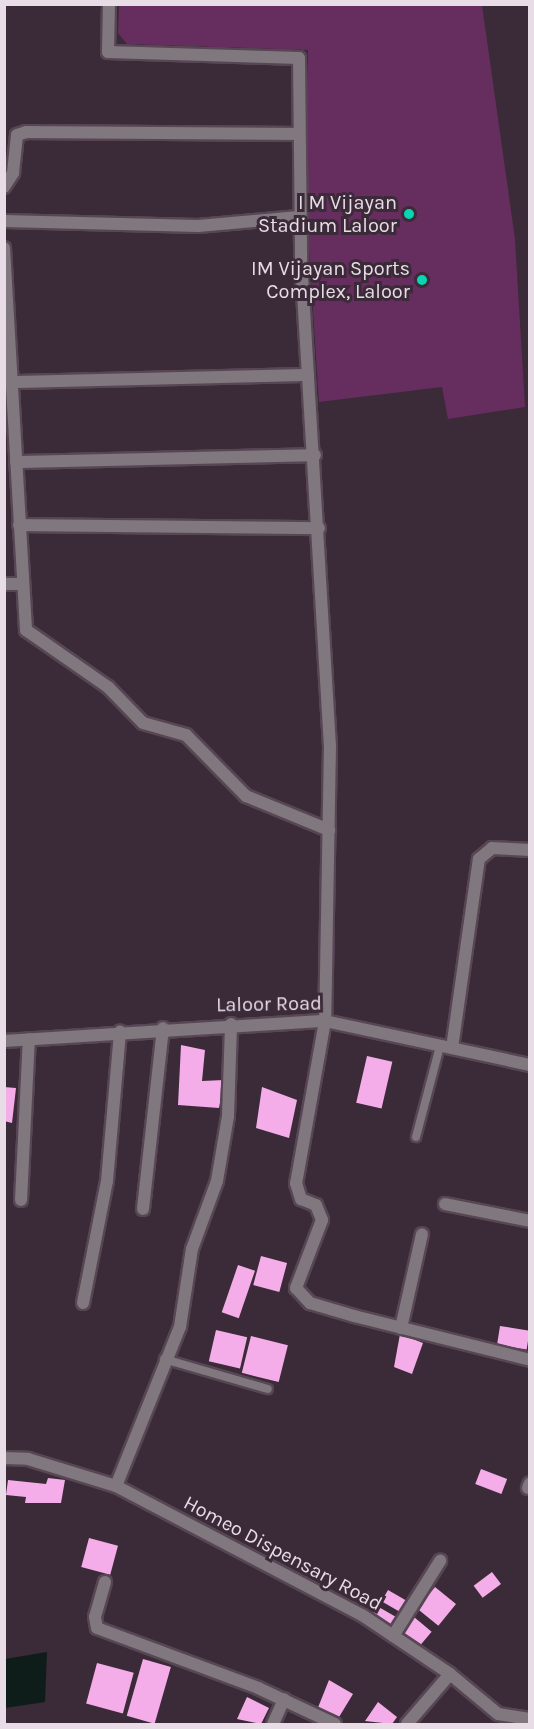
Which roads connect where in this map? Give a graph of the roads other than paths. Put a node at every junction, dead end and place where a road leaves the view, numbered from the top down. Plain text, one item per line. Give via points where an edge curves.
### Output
1 (109, 4) edge
2 (296, 134) junction
3 (4, 188) edge
4 (299, 217) junction
5 (4, 221) edge
6 (4, 248) edge
7 (308, 375) junction
8 (13, 382) junction
9 (315, 455) junction
10 (16, 462) junction
11 (18, 511) junction
12 (4, 512) edge
13 (19, 525) junction
14 (319, 528) junction
15 (4, 584) edge
16 (19, 584) junction
17 (329, 830) junction
18 (530, 850) edge
19 (325, 1021) junction
20 (231, 1024) junction
21 (163, 1028) junction
22 (120, 1032) junction
23 (29, 1039) junction
24 (4, 1041) edge
25 (446, 1047) junction
26 (530, 1065) edge
27 (416, 1137) dead end
28 (21, 1200) dead end
29 (445, 1204) dead end
30 (143, 1209) dead end
31 (530, 1221) edge
32 (422, 1233) dead end
33 (83, 1303) dead end
34 (401, 1328) junction
35 (164, 1359) junction
36 (530, 1360) edge
37 (268, 1389) dead end
38 (4, 1458) edge
39 (116, 1486) junction
40 (440, 1561) dead end
41 (105, 1582) dead end
42 (393, 1636) junction
43 (450, 1674) junction
44 (284, 1699) junction
45 (530, 1719) edge
46 (273, 1725) edge
47 (335, 1725) edge
48 (407, 1725) edge

1 - 2 street via 108,52 298,58
2 - 3 street via 26,132 17,135 13,173
2 - 4 street
4 - 5 street via 198,226
4 - 7 street
6 - 8 street
7 - 8 street
7 - 9 street
8 - 10 street
9 - 10 street
9 - 14 street
10 - 11 street
11 - 12 street
11 - 13 street
13 - 14 street
13 - 16 street
14 - 17 street
15 - 16 street
16 - 17 street via 26,630 36,641 108,687 143,723 186,735 246,796
17 - 19 street
18 - 25 street via 492,848 479,859
19 - 20 street, Laloor Road
19 - 25 street, Laloor Road
19 - 34 street via 296,1183 301,1199 316,1205 322,1220 296,1288 310,1303
20 - 21 street, Laloor Road
20 - 35 street via 229,1107 217,1181 192,1249 180,1327
21 - 22 street, Laloor Road
21 - 30 street
22 - 23 street, Laloor Road
22 - 33 street via 107,1181
23 - 24 street, Laloor Road
23 - 28 street
25 - 26 street, Laloor Road
25 - 27 lane
29 - 31 street
32 - 34 street
34 - 36 street
35 - 37 lane
35 - 39 street
38 - 39 street, Homeo Dispensary Road via 28,1459
39 - 42 street, Homeo Dispensary Road via 312,1587
40 - 42 street
41 - 44 street via 95,1617 97,1628
42 - 43 street, Homeo Dispensary Road
43 - 45 street, Homeo Dispensary Road via 498,1714
43 - 48 street
44 - 46 street
44 - 47 street

